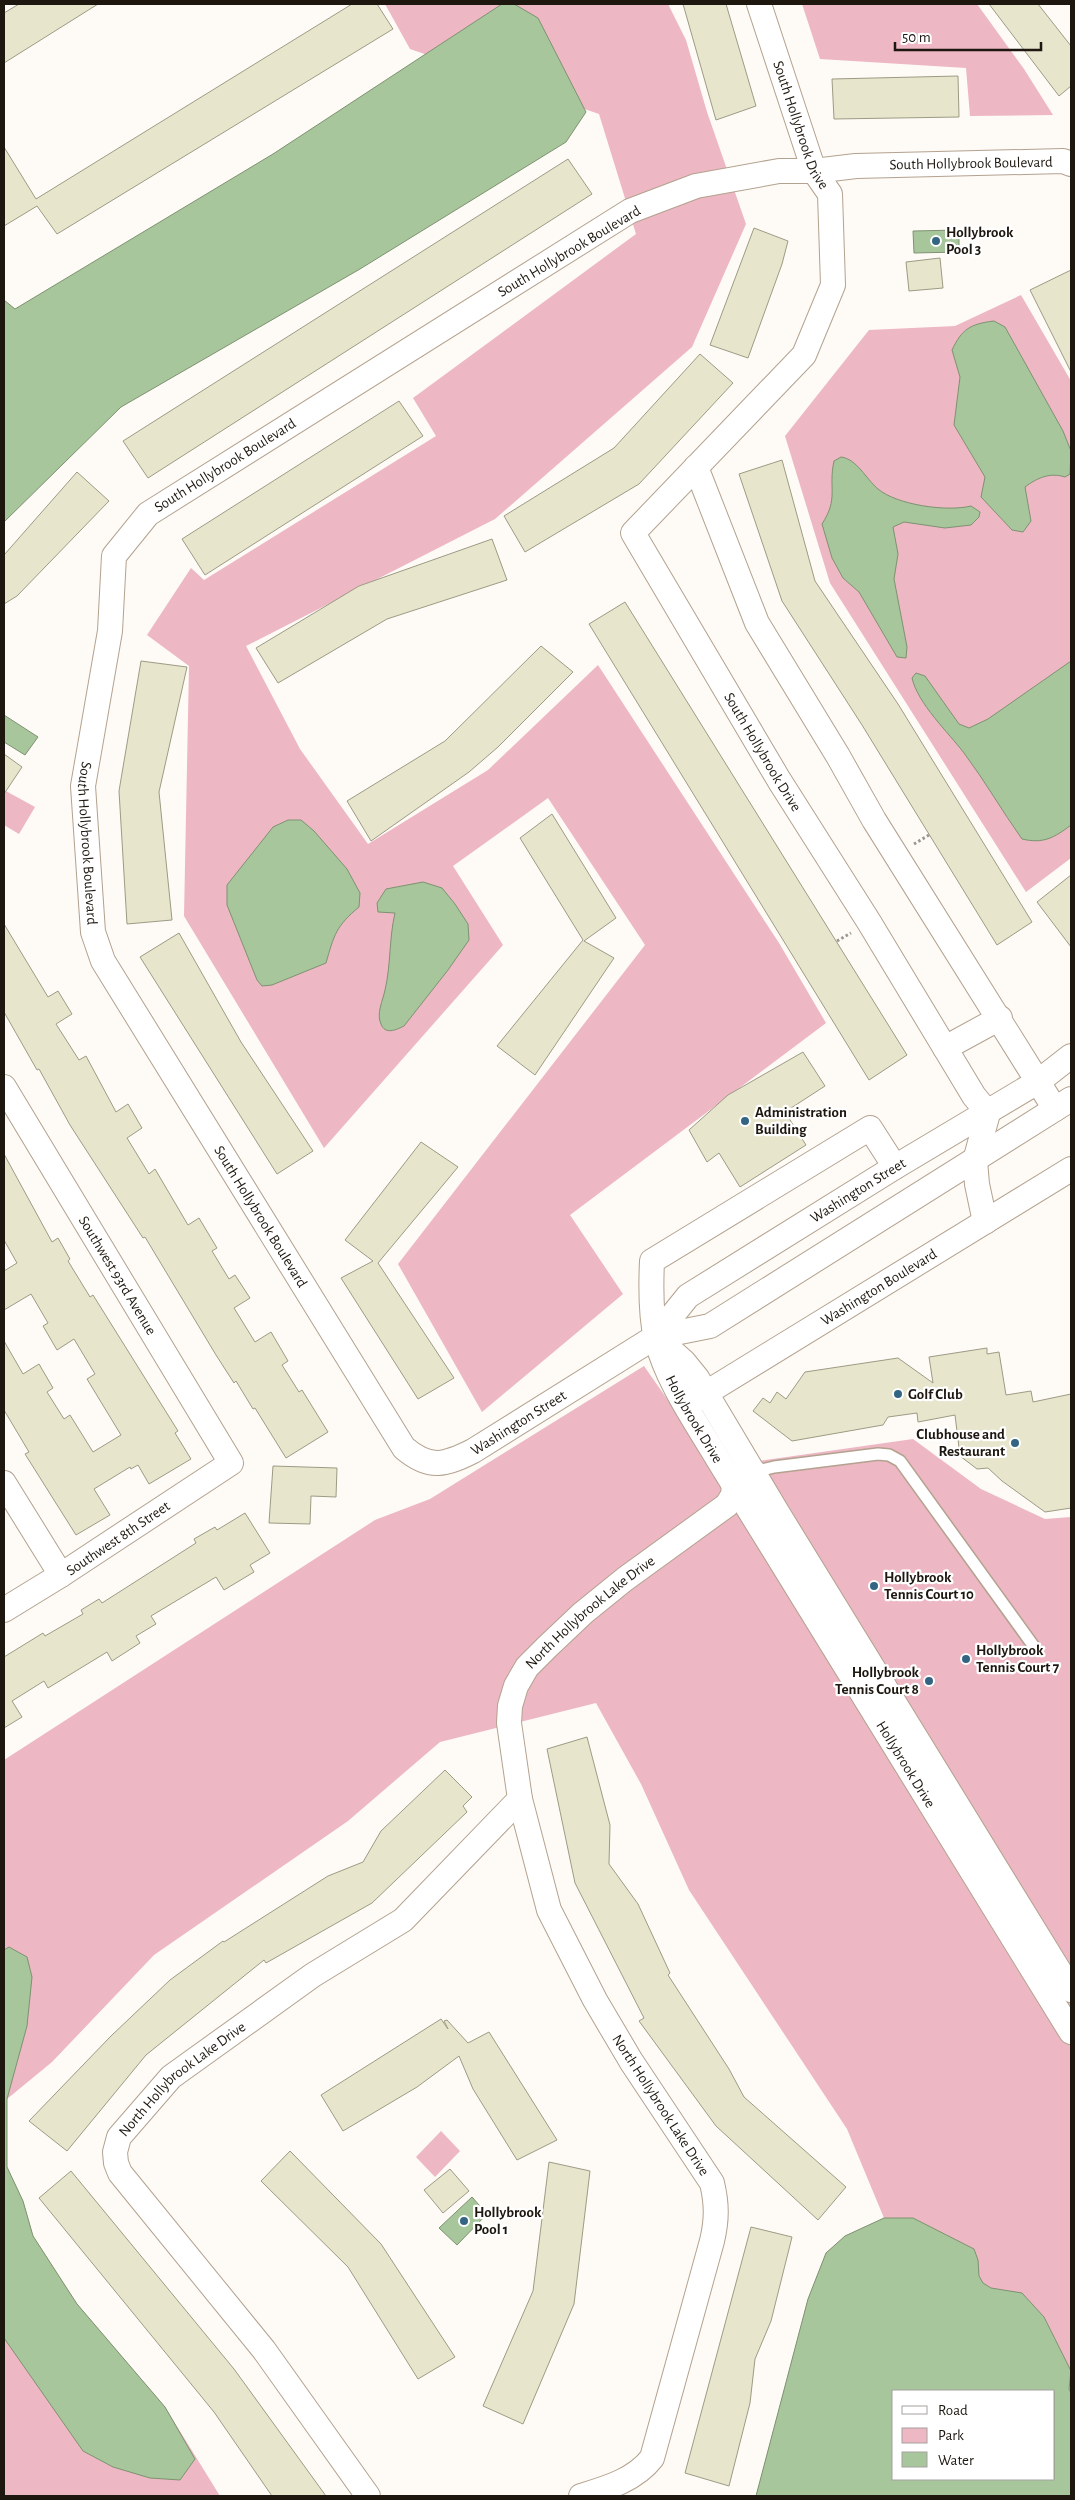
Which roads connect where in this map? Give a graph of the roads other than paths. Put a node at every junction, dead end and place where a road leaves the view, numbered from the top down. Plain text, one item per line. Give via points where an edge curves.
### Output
1 (759, 4) edge
2 (1068, 160) edge
3 (814, 171) junction
4 (696, 467) junction
5 (1000, 1018) junction
6 (945, 1048) junction
7 (1071, 1056) edge
8 (1039, 1081) junction
9 (4, 1087) edge
10 (1063, 1104) edge
11 (988, 1113) junction
12 (975, 1161) junction
13 (895, 1167) junction
14 (1071, 1169) edge
15 (985, 1222) junction
16 (656, 1337) junction
17 (696, 1399) junction
18 (231, 1462) joint
19 (430, 1464) joint
20 (754, 1472) junction
21 (4, 1483) edge
22 (734, 1485) junction
23 (62, 1575) junction
24 (4, 1610) edge
25 (1035, 1648) dead end
26 (520, 1799) junction
27 (1071, 1990) edge
28 (1071, 2032) edge
29 (368, 2496) edge
30 (581, 2496) edge

1 - 3 street, South Hollybrook Drive
2 - 3 street, South Hollybrook Boulevard via 856,166
3 - 4 street, South Hollybrook Drive via 830,194 833,285 804,355
3 - 19 street, South Hollybrook Boulevard via 779,171 696,186 630,211 148,514 114,556 110,631 83,786 93,932 103,961 404,1448
4 - 5 street via 757,623 874,820
4 - 6 street, South Hollybrook Drive via 633,533 779,780
5 - 6 street
5 - 8 street
6 - 11 street, South Hollybrook Drive
7 - 8 street, Washington Street
8 - 10 street
8 - 11 street, Washington Street
9 - 18 street, Southwest 93rd Avenue
10 - 12 street, Washington Street
11 - 12 street
11 - 13 street, Washington Street
12 - 15 street
12 - 16 street, Washington Street via 710,1326
13 - 16 street, Washington Street via 688,1296
13 - 16 street, Hollybrook Drive via 870,1128 652,1261 650,1287
14 - 15 street, Washington Boulevard
15 - 17 street, Washington Boulevard
16 - 17 street, Hollybrook Drive via 668,1371
16 - 19 street, Washington Street via 473,1451 446,1463
17 - 20 street, Hollybrook Drive
17 - 22 street, Hollybrook Drive
18 - 23 street, Southwest 8th Street
20 - 22 street
20 - 25 lane via 878,1454 900,1461
20 - 27 street, Hollybrook Drive
21 - 23 street
22 - 26 street, North Hollybrook Lake Drive via 733,1496 727,1505 583,1613 527,1667 516,1686 509,1723
22 - 28 street, Hollybrook Drive
23 - 24 street, Southwest 8th Street
26 - 29 street, North Hollybrook Lake Drive via 403,1920 312,1975 171,2077 119,2136 115,2152 120,2173 264,2350
26 - 30 street, North Hollybrook Lake Drive via 549,1910 618,2038 712,2184 716,2202 717,2220 712,2241 652,2458 631,2477

